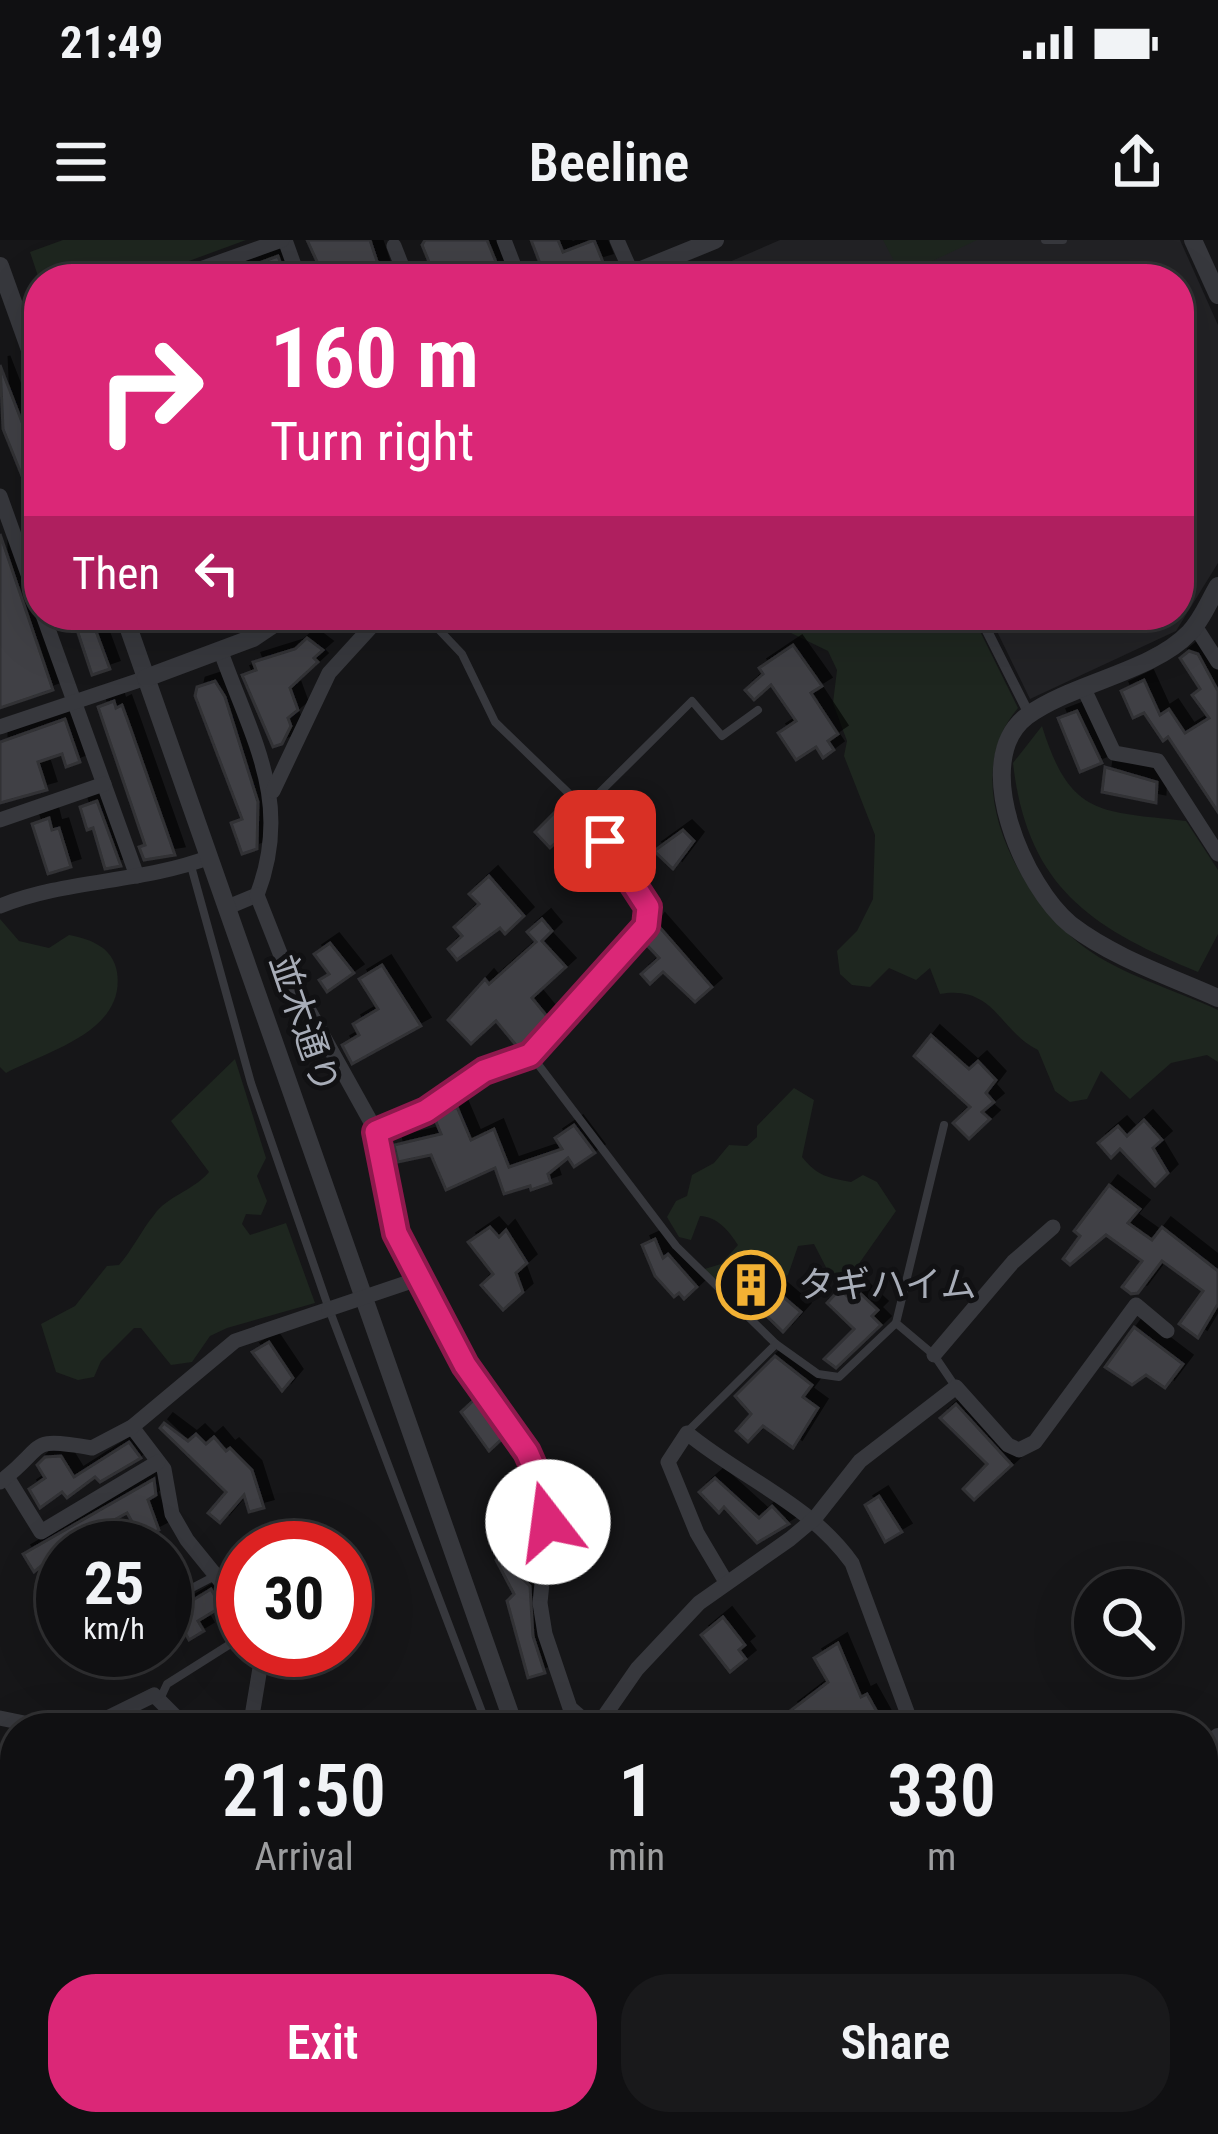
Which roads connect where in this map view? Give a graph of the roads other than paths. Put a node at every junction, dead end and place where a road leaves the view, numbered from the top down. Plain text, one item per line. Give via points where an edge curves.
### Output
1 (284, 240) edge
2 (715, 240) edge
3 (1045, 240) edge
4 (1063, 240) edge
5 (1193, 240) edge
6 (394, 246) dead end
7 (223, 264) edge
8 (401, 264) edge
9 (655, 264) edge
10 (0, 266) edge
11 (1218, 295) edge
12 (24, 333) edge
13 (0, 496) edge
14 (24, 563) edge
15 (1218, 586) edge
16 (1196, 626) joint
17 (48, 630) edge
18 (129, 630) edge
19 (260, 630) edge
20 (368, 630) edge
21 (439, 630) edge
22 (987, 630) edge
23 (1191, 630) edge
24 (221, 652) junction
25 (1218, 662) edge
26 (146, 678) junction
27 (1084, 687) junction
28 (74, 704) junction
29 (758, 710) dead end
30 (1029, 714) junction
31 (0, 727) edge
32 (104, 784) junction
33 (273, 791) junction
34 (584, 808) junction
35 (0, 820) edge
36 (1218, 854) edge
37 (210, 857) junction
38 (190, 865) junction
39 (137, 877) junction
40 (257, 895) junction
41 (0, 906) edge
42 (228, 907) junction
43 (1218, 998) edge
44 (530, 1055) junction
45 (944, 1125) dead end
46 (376, 1132) junction
47 (1053, 1226) dead end
48 (418, 1279) junction
49 (329, 1309) junction
50 (896, 1323) junction
51 (1167, 1331) dead end
52 (776, 1344) junction
53 (934, 1355) junction
54 (956, 1387) junction
55 (131, 1427) junction
56 (687, 1432) junction
57 (158, 1462) junction
58 (3, 1479) edge
59 (815, 1518) junction
60 (214, 1576) junction
61 (216, 1578) edge
62 (726, 1582) junction
63 (192, 1588) edge
64 (216, 1653) edge
65 (258, 1677) edge
66 (161, 1697) junction
67 (114, 1713) edge
68 (174, 1713) edge
69 (252, 1713) edge
70 (482, 1713) edge
71 (509, 1713) edge
72 (576, 1713) edge
73 (605, 1713) edge
74 (908, 1713) edge

1 - 7 street
2 - 9 street
3 - 4 lane
5 - 11 street
6 - 8 street
10 - 12 street
13 - 14 street
15 - 16 street
16 - 25 street
17 - 28 street
18 - 26 street, 並木通り
19 - 24 street
20 - 33 street via 329,673
21 - 34 lane via 462,654 495,722
22 - 30 street
23 - 27 street
24 - 26 street
24 - 33 street
26 - 28 street
26 - 37 street, 並木通り
27 - 30 street
27 - 36 street via 1114,753 1158,761
28 - 31 street
28 - 32 street
29 - 34 lane via 722,736 692,701
30 - 43 street via 1004,746 998,786 1051,902 1096,943
32 - 35 street
32 - 39 street
33 - 40 street via 274,832
34 - 44 lane via 650,915
37 - 38 street
37 - 42 street, 並木通り
38 - 39 street
38 - 49 lane via 251,1083
39 - 41 street
40 - 42 street
40 - 46 street via 287,971
42 - 71 street, 並木通り
44 - 46 lane via 484,1071 426,1111
44 - 52 lane via 676,1246
45 - 50 lane
46 - 48 street via 386,1202
47 - 53 street
48 - 49 street, bridge
48 - 72 street via 542,1486 544,1634
49 - 55 street via 235,1341
49 - 70 lane
50 - 52 lane via 839,1377 818,1374
50 - 53 lane
51 - 54 street via 1136,1305 1035,1442 1019,1450
52 - 56 lane
53 - 54 lane
54 - 59 street via 860,1461
55 - 57 street
55 - 58 street via 92,1448 50,1439
56 - 59 street
56 - 62 street via 668,1462
57 - 58 street via 41,1532
57 - 60 street via 171,1487 172,1514
59 - 62 street
59 - 74 street via 852,1563
60 - 61 street
60 - 63 lane
62 - 73 street via 665,1635
64 - 66 lane via 166,1684
65 - 69 street
66 - 67 street
66 - 68 street

